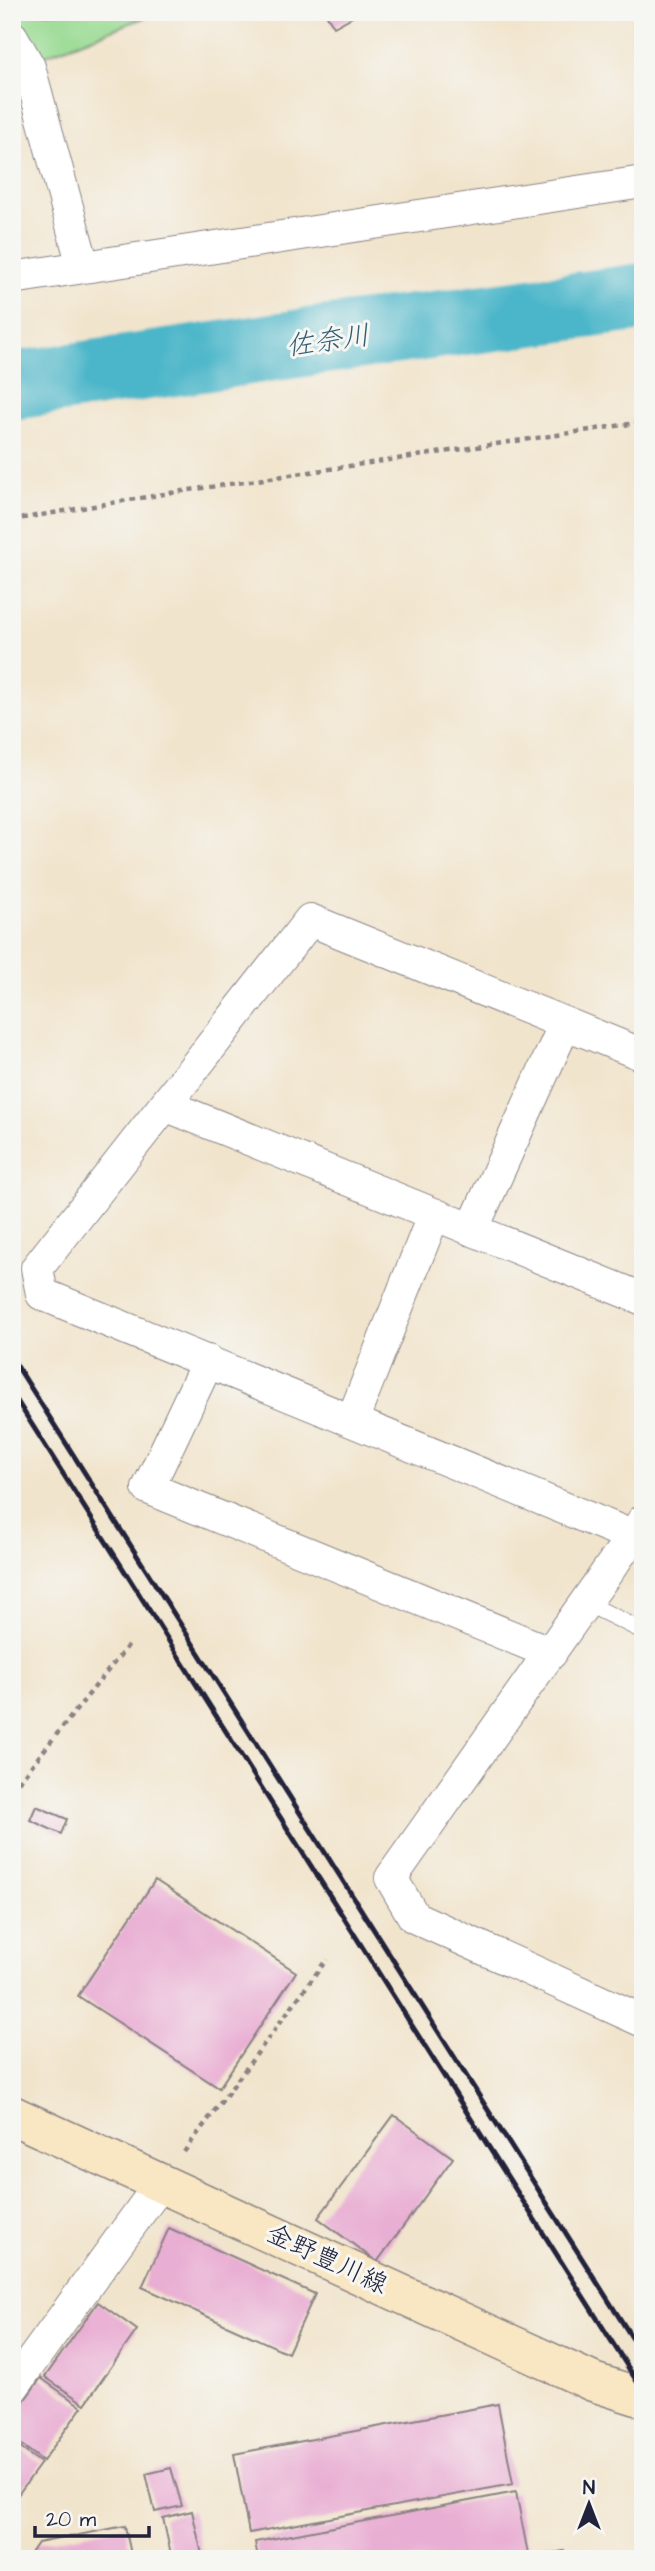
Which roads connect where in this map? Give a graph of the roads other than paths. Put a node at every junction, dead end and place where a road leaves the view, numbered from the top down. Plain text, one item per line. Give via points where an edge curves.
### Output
1 (12, 37) edge
2 (643, 182) edge
3 (83, 266) junction
4 (12, 278) edge
5 (565, 1024) junction
6 (643, 1055) edge
7 (165, 1105) junction
8 (434, 1214) junction
9 (472, 1230) junction
10 (643, 1298) edge
11 (208, 1361) junction
12 (352, 1421) junction
13 (637, 1528) edge
14 (586, 1603) junction
15 (643, 1631) edge
16 (551, 1653) junction
17 (643, 2021) edge
18 (12, 2115) edge
19 (161, 2182) junction
20 (12, 2388) edge
21 (643, 2398) edge

1 - 3 street via 29,67
2 - 3 street
3 - 4 street
5 - 6 street
5 - 7 street via 310,920
5 - 9 street
7 - 8 street
7 - 11 street via 37,1268 42,1294
8 - 9 street
8 - 12 street
9 - 10 street
11 - 12 street
11 - 16 street via 148,1488
12 - 13 street
13 - 14 street
14 - 15 lane
14 - 16 street
16 - 17 street via 391,1878 414,1917
18 - 19 main road, 金野豊川線
19 - 20 street
19 - 21 main road, 金野豊川線 via 593,2382

